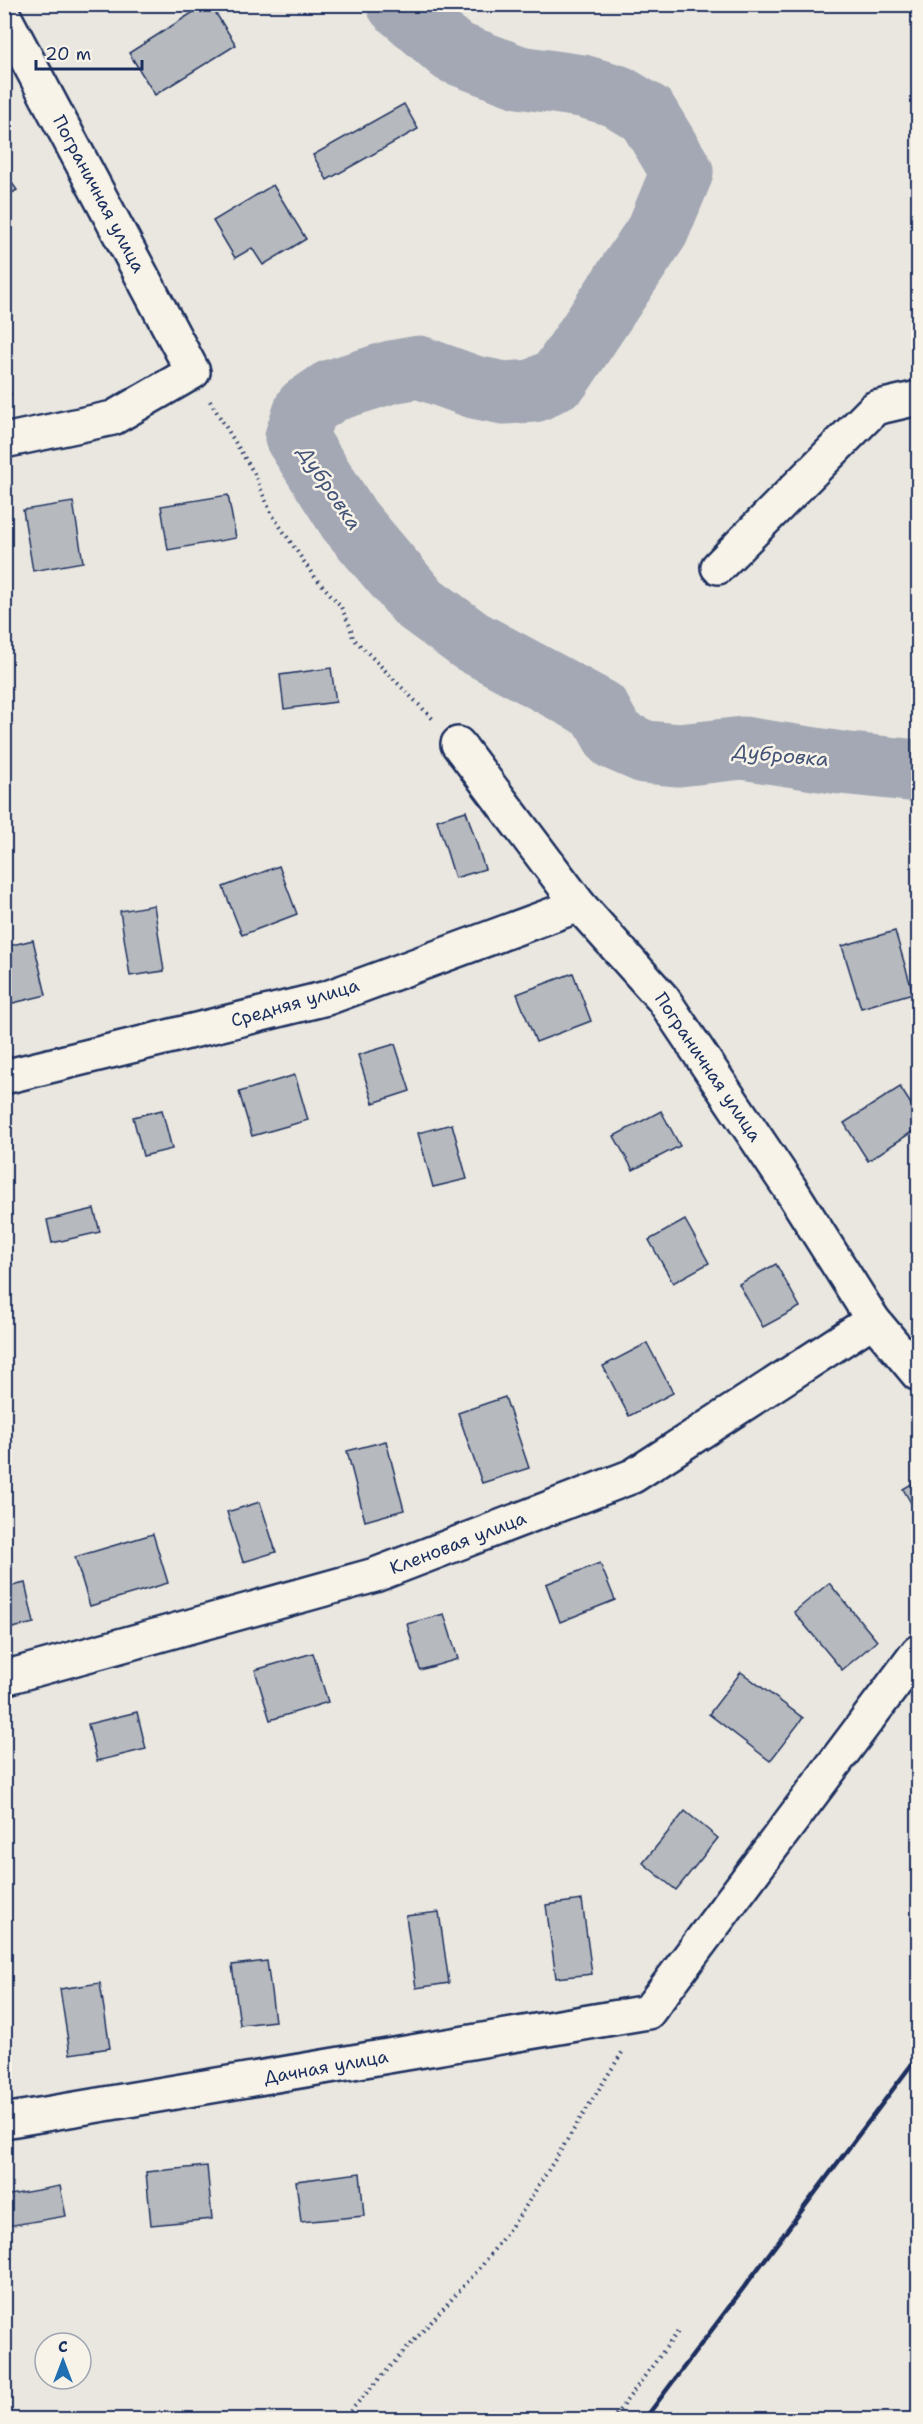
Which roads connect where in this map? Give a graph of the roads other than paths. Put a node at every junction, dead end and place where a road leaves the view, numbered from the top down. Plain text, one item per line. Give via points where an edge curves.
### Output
1 (4, 16) edge
2 (918, 398) edge
3 (4, 441) edge
4 (718, 567) dead end
5 (458, 744) road end
6 (579, 905) junction
7 (4, 1077) edge
8 (873, 1320) junction
9 (918, 1374) edge
10 (918, 1652) edge
11 (4, 1678) edge
12 (4, 2121) edge

1 - 3 street, Пограничная улица via 193,372 112,418
2 - 4 street via 875,408
5 - 6 street, Пограничная улица
6 - 7 street, Средняя улица via 327,998
6 - 8 street, Пограничная улица via 663,999
8 - 9 street, Пограничная улица
8 - 11 street, Кленовая улица via 633,1476 375,1575
10 - 12 street, Дачная улица via 648,2013

